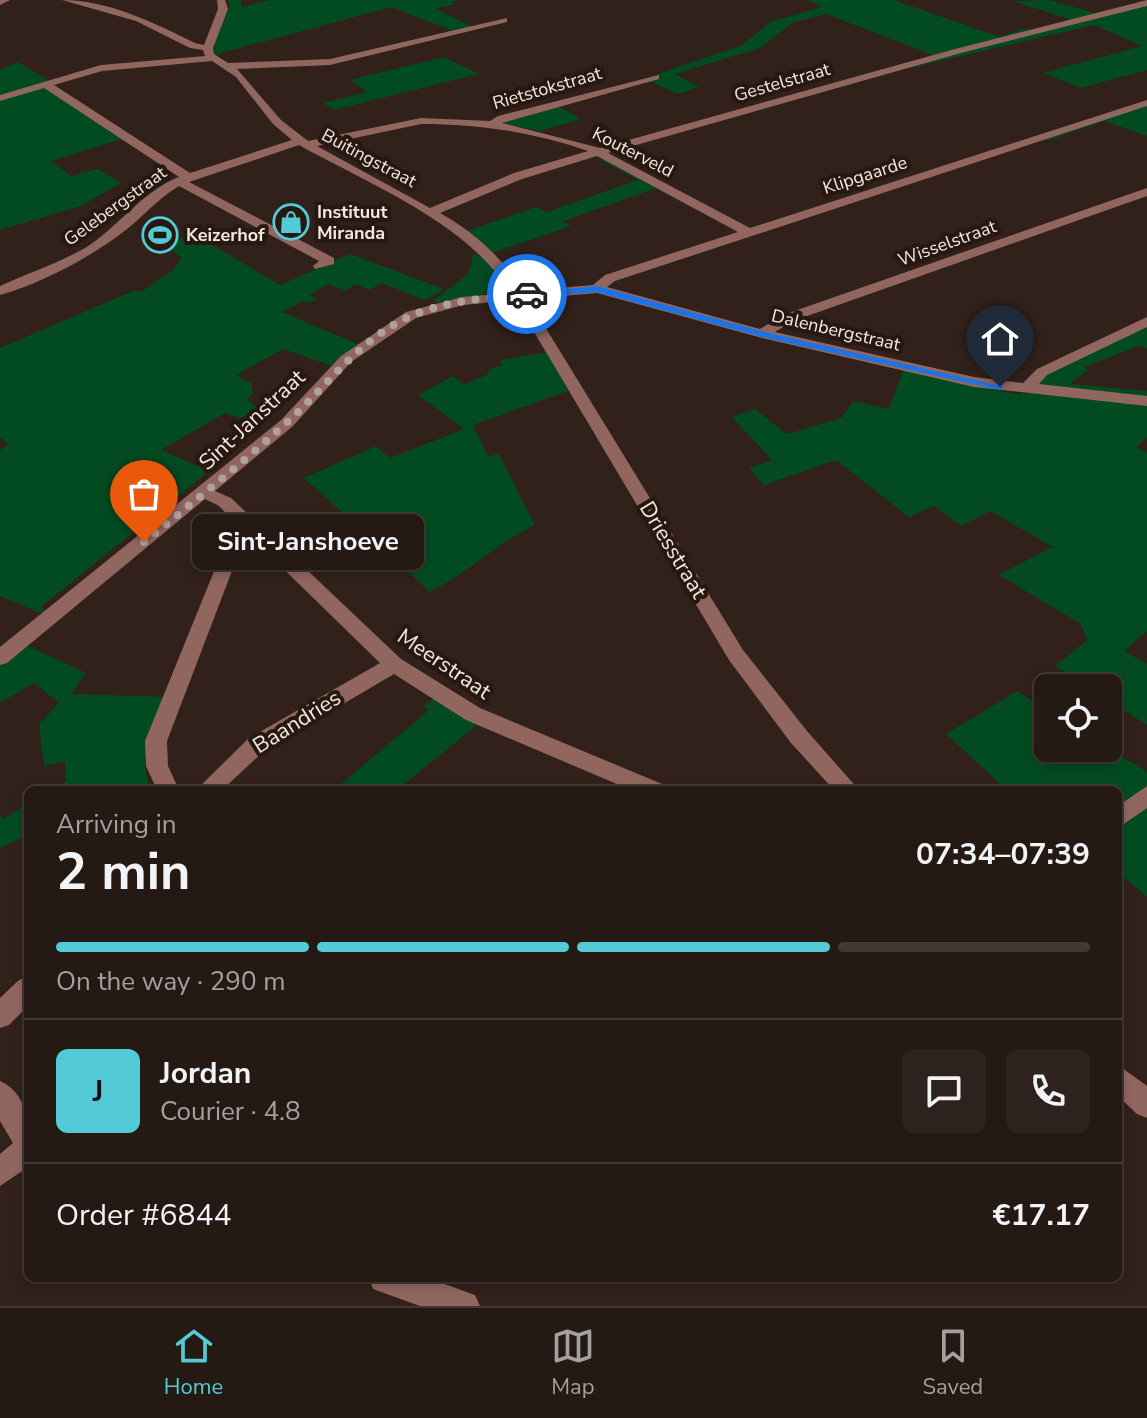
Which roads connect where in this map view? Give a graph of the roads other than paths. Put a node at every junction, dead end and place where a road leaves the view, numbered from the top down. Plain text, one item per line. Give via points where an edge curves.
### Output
1 (6, 0) edge
2 (66, 0) edge
3 (221, 0) edge
4 (0, 2) edge
5 (1147, 3) edge
6 (1127, 9) junction
7 (1147, 15) edge
8 (504, 20) dead end
9 (210, 53) junction
10 (225, 66) junction
11 (655, 77) dead end
12 (46, 85) junction
13 (0, 98) edge
14 (1147, 103) edge
15 (493, 124) junction
16 (303, 143) junction
17 (598, 152) junction
18 (183, 179) junction
19 (1143, 194) edge
20 (431, 212) junction
21 (749, 233) junction
22 (320, 266) dead end
23 (597, 289) junction
24 (0, 291) edge
25 (520, 295) junction
26 (1147, 321) edge
27 (762, 334) junction
28 (1026, 389) junction
29 (1147, 401) edge
30 (205, 493) junction
31 (261, 538) junction
32 (0, 658) edge
33 (394, 664) junction
34 (166, 786) edge
35 (211, 786) edge
36 (644, 786) edge
37 (844, 786) edge
38 (1147, 795) edge
39 (1122, 816) edge
40 (24, 992) edge
41 (0, 1016) edge
42 (1122, 1082) edge
43 (0, 1095) edge
44 (1147, 1104) edge
45 (24, 1135) edge
46 (24, 1152) edge
47 (0, 1172) edge
48 (395, 1282) edge
49 (464, 1306) edge

1 - 4 street
2 - 9 street, Buitingstraat via 139,19
3 - 9 street
5 - 6 street, Gestelstraat
6 - 7 street
6 - 17 street, Gestelstraat
8 - 10 street via 330,62
9 - 10 street, Buitingstraat
9 - 12 street via 111,66
10 - 16 street, Buitingstraat via 240,75 277,122
11 - 15 street, Rietstokstraat
12 - 13 street
12 - 18 street via 158,155
14 - 21 street, Klipgaarde
15 - 16 street, Rietstokstraat via 410,121
15 - 17 street, Kouterveld
16 - 18 street, Gelebergstraat
16 - 20 street, Buitingstraat
17 - 20 street, Gestelstraat via 518,176
17 - 21 street, Kouterveld
18 - 22 street via 329,261
18 - 24 street, Gelebergstraat via 156,194 89,251
19 - 27 street, Wisselstraat via 788,318
20 - 25 street, Buitingstraat via 493,260
21 - 23 street, Klipgaarde via 610,278
23 - 25 street, Dalenbergstraat
23 - 27 street, Dalenbergstraat
25 - 30 street, Sint-Janstraat via 411,315 346,359 287,423
25 - 37 street, Driesstraat via 736,655
26 - 28 street via 1042,372
27 - 28 street, Dalenbergstraat
28 - 29 street, Dalenbergstraat
30 - 31 street, Meerstraat via 225,502
30 - 32 street, Sint-Janstraat
31 - 33 street, Meerstraat
31 - 34 street via 224,569 156,741 157,766
33 - 35 street, Baandries via 257,744
33 - 36 street, Meerstraat via 473,714
38 - 39 street
40 - 41 street
42 - 44 street
43 - 45 street
46 - 47 street
48 - 49 street

